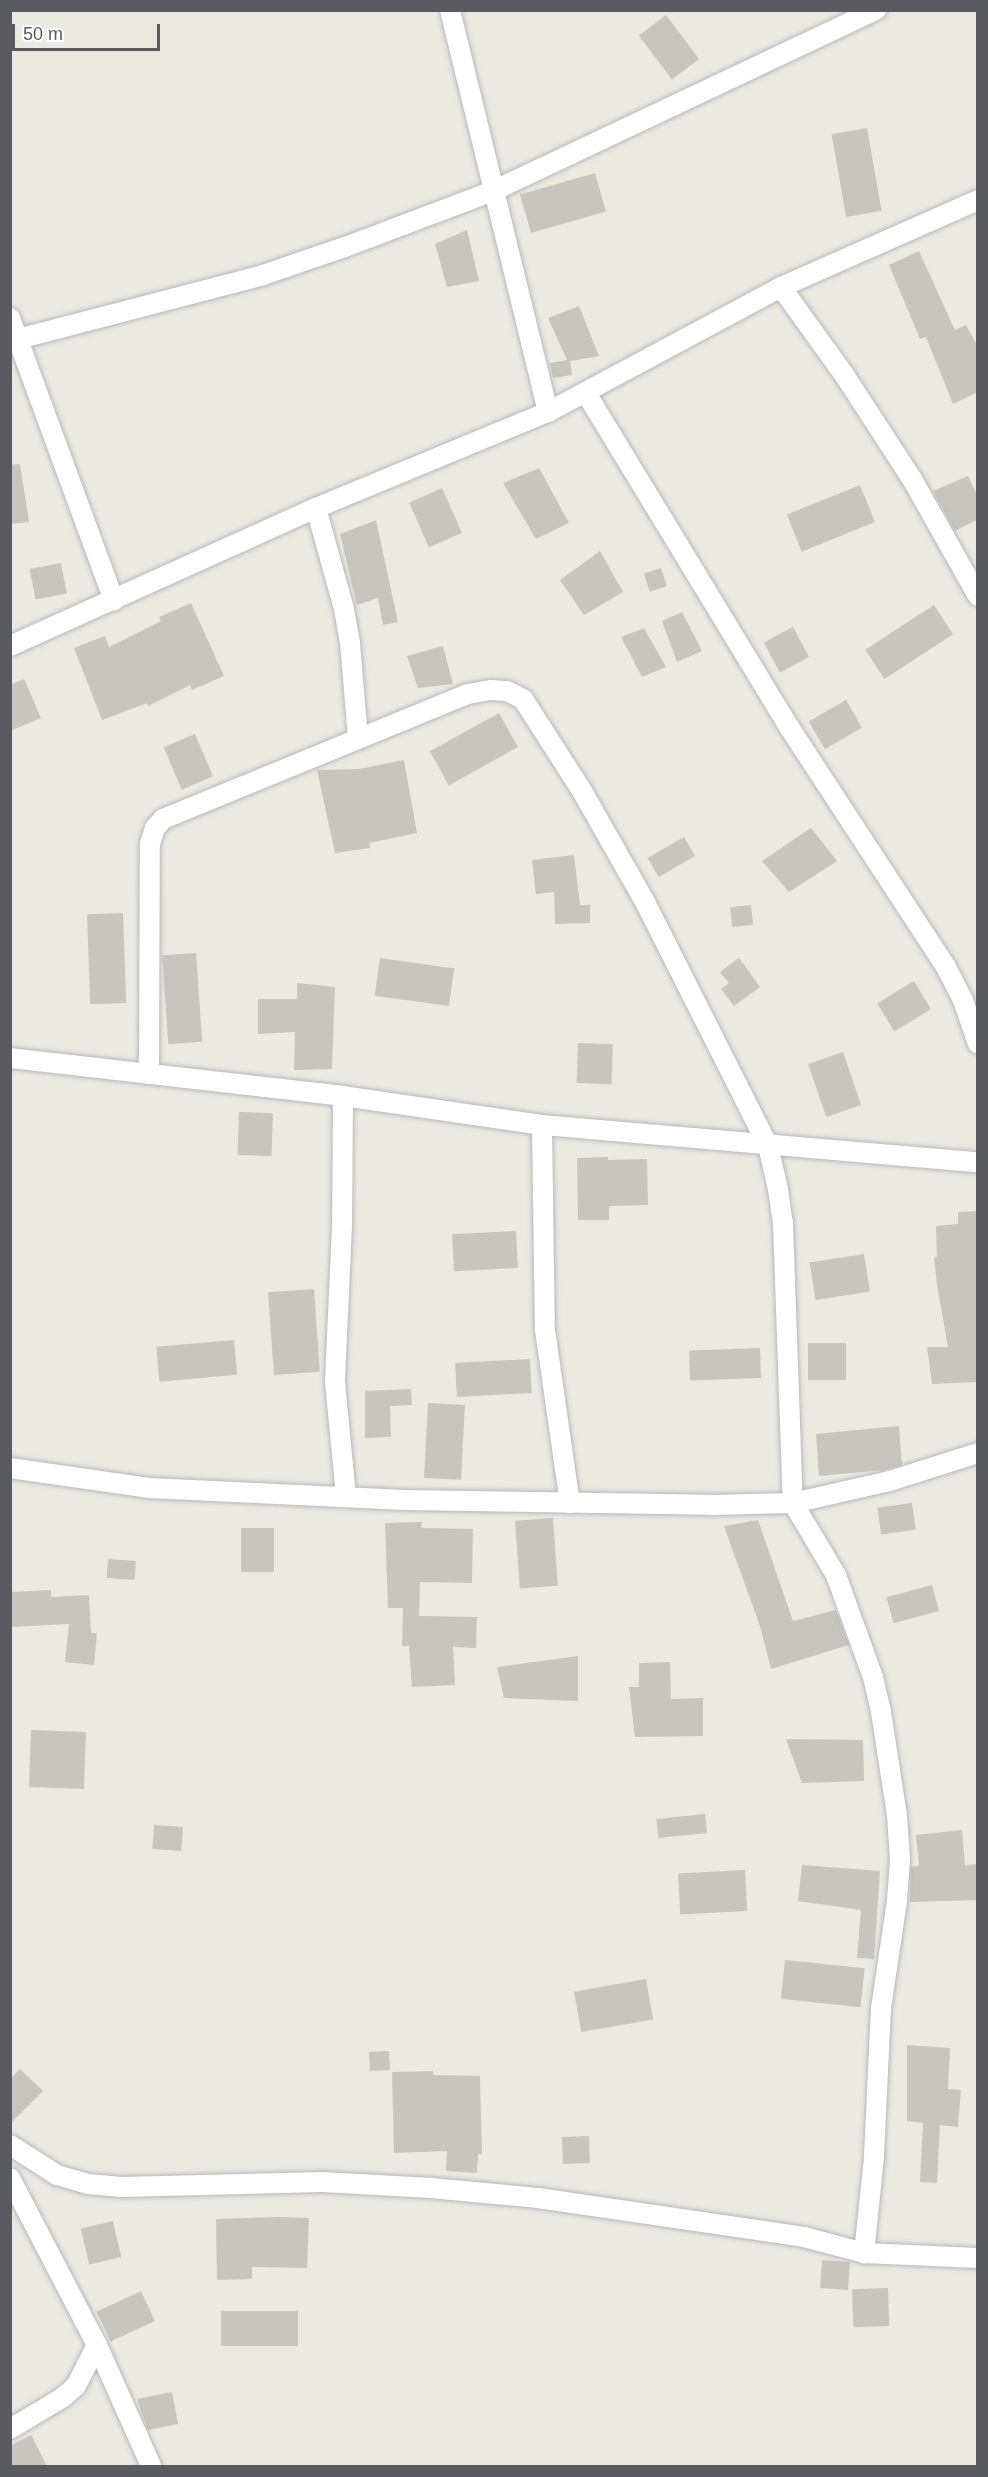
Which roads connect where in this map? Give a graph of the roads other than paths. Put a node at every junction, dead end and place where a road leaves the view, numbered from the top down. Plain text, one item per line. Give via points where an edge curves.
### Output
1 (450, 10) edge
2 (876, 10) edge
3 (850, 16) edge
4 (493, 191) junction
5 (978, 200) edge
6 (781, 287) junction
7 (10, 318) edge
8 (18, 339) junction
9 (586, 393) junction
10 (548, 412) junction
11 (316, 508) junction
12 (978, 596) edge
13 (114, 600) junction
14 (10, 646) edge
15 (358, 739) junction
16 (978, 1044) edge
17 (10, 1058) edge
18 (149, 1074) junction
19 (343, 1096) junction
20 (542, 1125) junction
21 (768, 1146) junction
22 (978, 1162) edge
23 (978, 1453) edge
24 (10, 1468) edge
25 (346, 1496) junction
26 (570, 1503) junction
27 (793, 1503) junction
28 (10, 2145) edge
29 (10, 2178) edge
30 (864, 2253) junction
31 (978, 2258) edge
32 (97, 2345) junction
33 (10, 2429) edge
34 (151, 2466) edge

1 - 4 street
2 - 3 street
3 - 4 street
4 - 8 street via 263,275
4 - 10 street
5 - 6 street
6 - 9 street
6 - 12 street via 912,479
7 - 8 street
8 - 13 street
9 - 10 street
9 - 16 street via 789,727 946,967 963,1000
10 - 11 street
11 - 13 street
11 - 15 street via 344,609
13 - 14 street
15 - 18 street via 163,819 155,828 150,844
15 - 21 street via 468,694 507,691 524,699 645,902
17 - 18 street
18 - 19 street
19 - 20 street
19 - 25 street via 335,1382
20 - 21 street
20 - 26 street via 544,1330
21 - 22 street
21 - 27 street via 782,1207
23 - 27 street via 890,1481
24 - 25 street via 149,1488
25 - 26 street
26 - 27 street
27 - 30 street via 836,1575 873,1677 897,1815 897,1901 881,2008 874,2158
28 - 30 street via 57,2175 88,2184 122,2187 323,2182 431,2187 538,2198 804,2237
29 - 32 street
30 - 31 street
32 - 33 street via 76,2386
32 - 34 street

